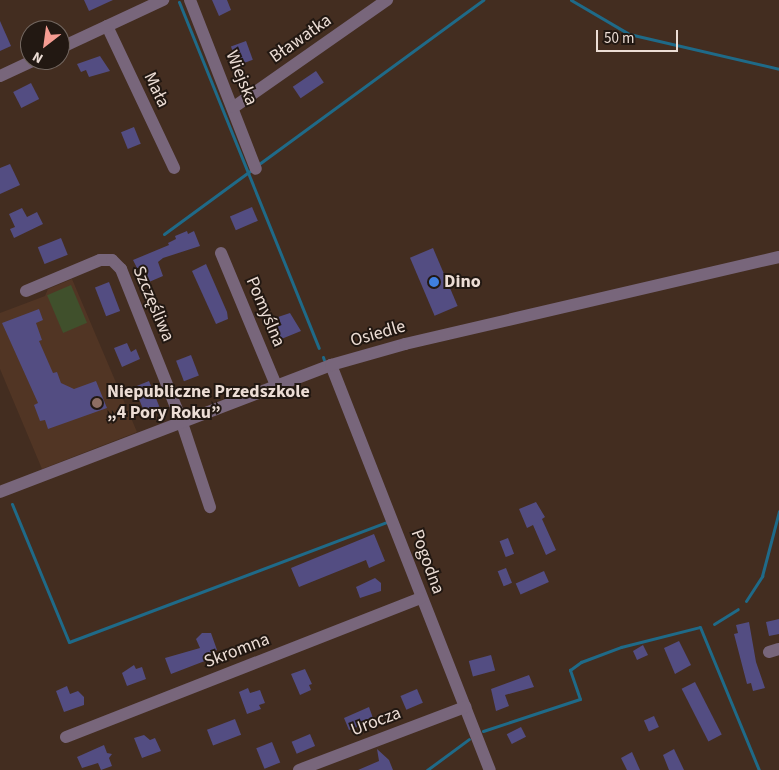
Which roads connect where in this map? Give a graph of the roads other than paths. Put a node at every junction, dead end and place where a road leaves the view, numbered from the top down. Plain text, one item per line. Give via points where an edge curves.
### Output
1 (163, 0) edge
2 (190, 0) edge
3 (388, 0) edge
4 (107, 26) junction
5 (70, 43) edge
6 (20, 67) edge
7 (0, 76) edge
8 (234, 107) junction
9 (174, 168) dead end
10 (256, 169) dead end
11 (220, 252) dead end
12 (779, 257) edge
13 (26, 291) dead end
14 (331, 365) junction
15 (276, 385) junction
16 (182, 421) junction
17 (0, 492) edge
18 (210, 507) dead end
19 (421, 598) junction
20 (465, 707) junction
21 (66, 737) dead end
22 (299, 770) edge
23 (490, 770) edge

1 - 4 street
2 - 8 street, Wiejska
3 - 8 street, Bławatka
4 - 5 street
4 - 9 street, Mała
6 - 7 street
8 - 10 street, Wiejska
11 - 15 street, Pomyślna
12 - 14 street, Osiedle via 405,344
13 - 16 street, Szczęśliwa via 100,260 112,260 121,270
14 - 15 street, Osiedle
14 - 19 street, Pogodna
15 - 16 street, Osiedle
16 - 17 street, Osiedle
16 - 18 street, Szczęśliwa
19 - 20 street, Pogodna
19 - 21 street, Skromna
20 - 22 street, Urocza
20 - 23 street, Pogodna

